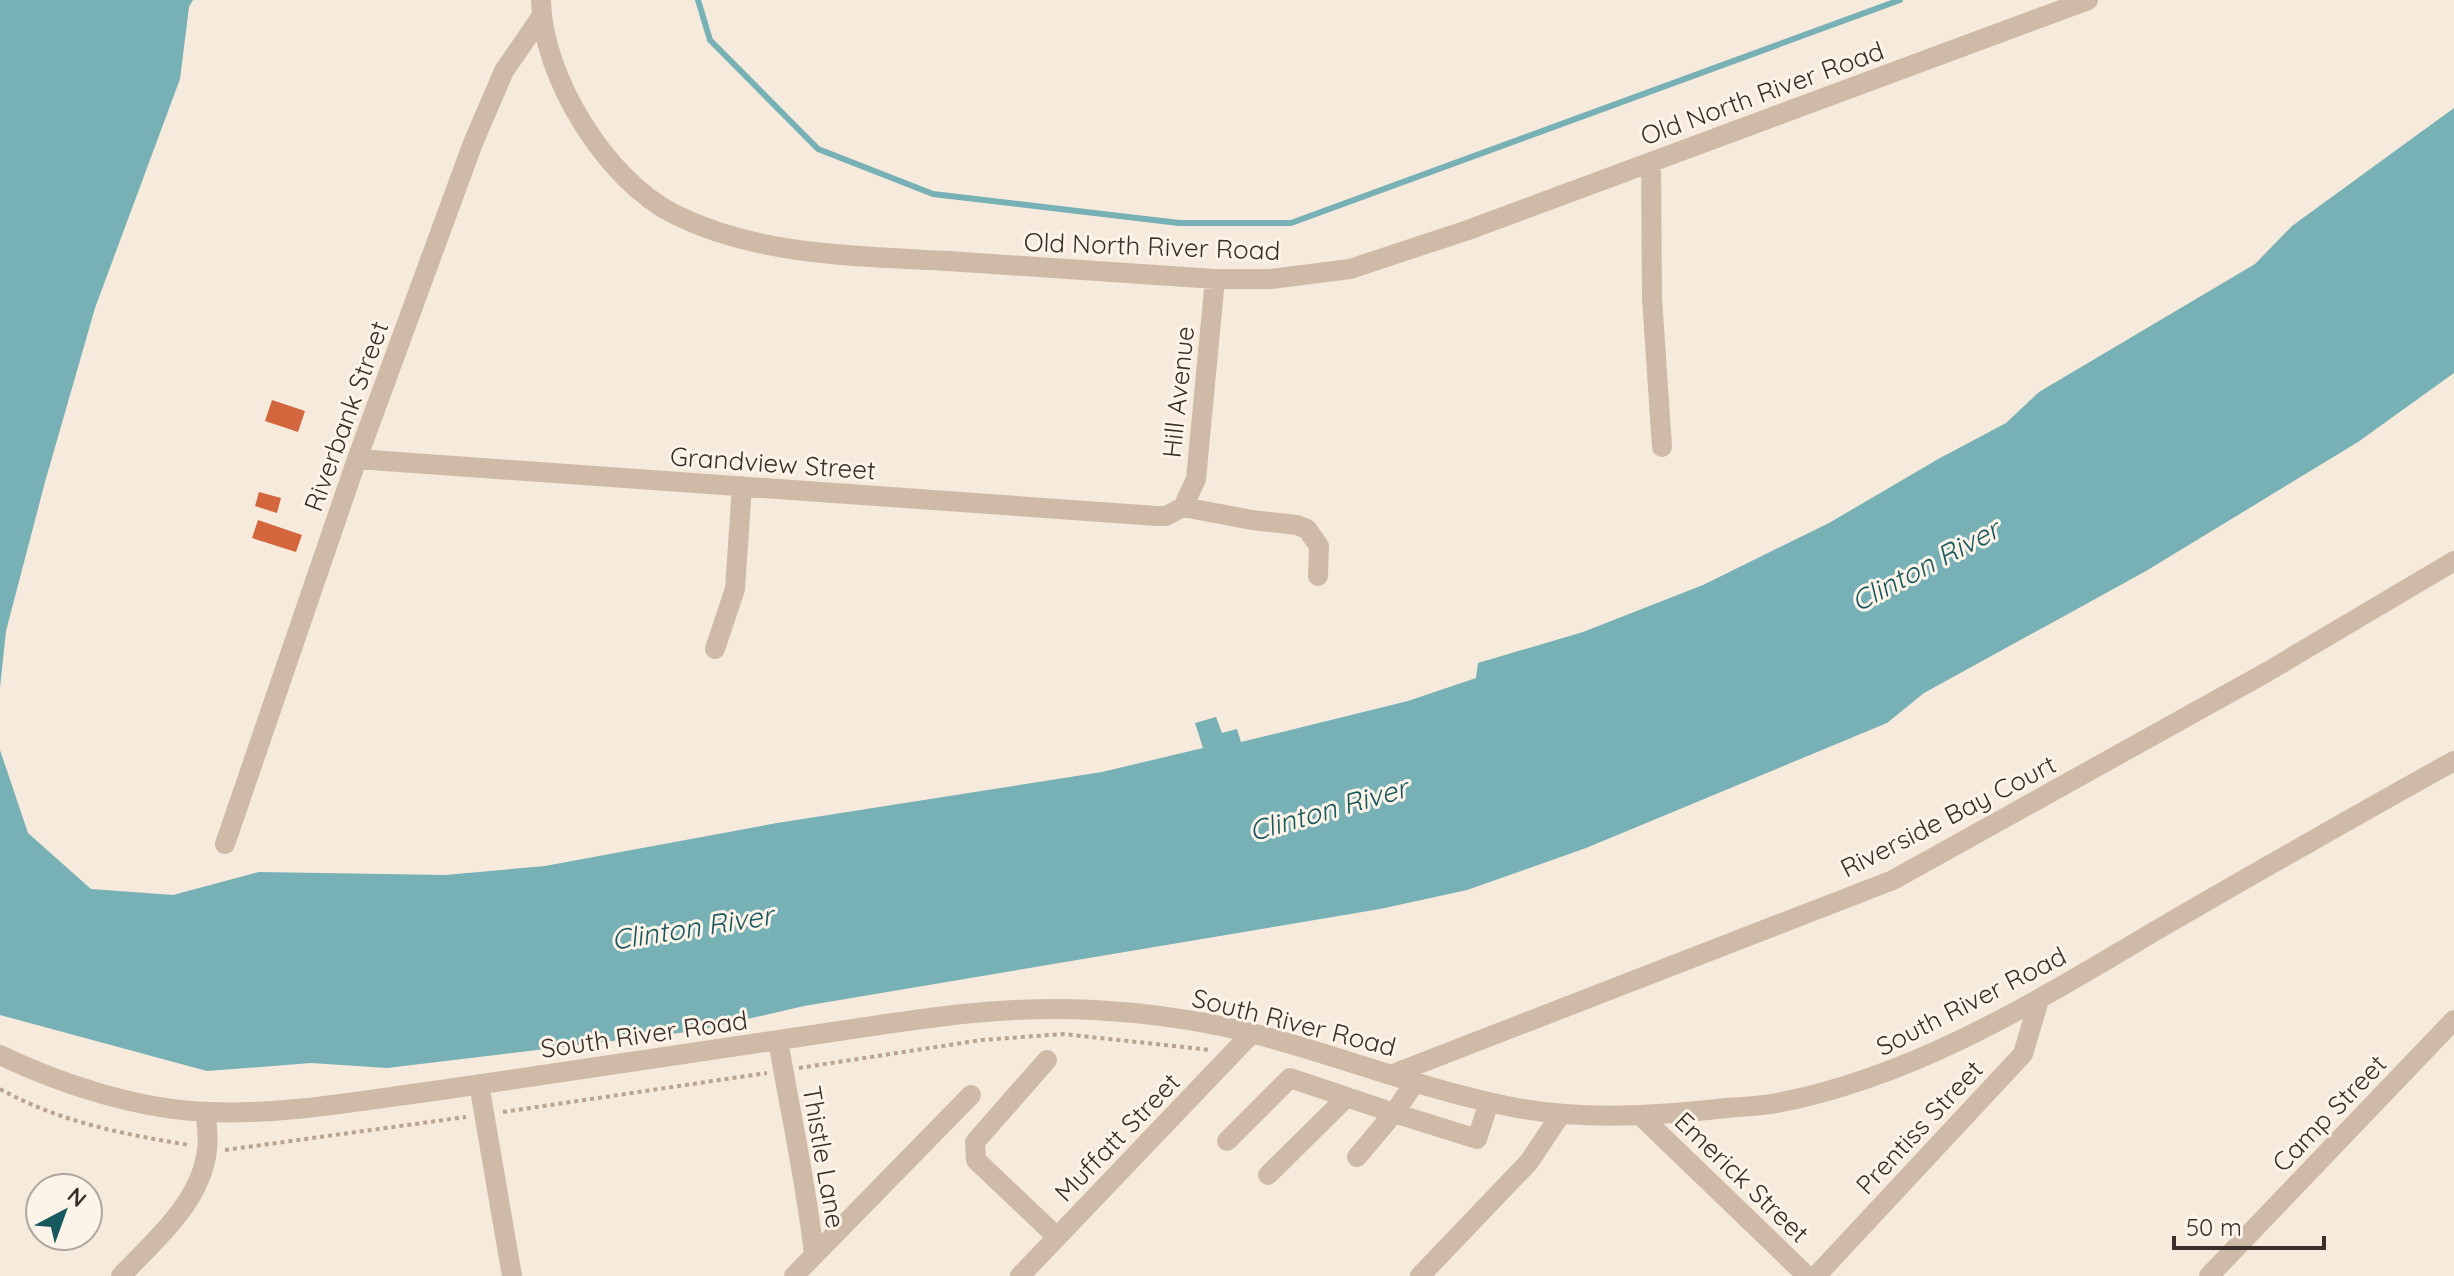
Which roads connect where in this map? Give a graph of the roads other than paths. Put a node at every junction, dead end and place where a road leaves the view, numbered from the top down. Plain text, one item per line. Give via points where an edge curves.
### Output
1 (2088, 0) edge
2 (541, 8) edge
3 (1651, 162) junction
4 (1215, 279) junction
5 (1662, 447) dead end
6 (357, 459) junction
7 (742, 486) junction
8 (1183, 507) junction
9 (2454, 561) edge
10 (1318, 576) dead end
11 (715, 649) dead end
12 (2454, 761) edge
13 (225, 844) dead end
14 (2039, 1000) junction
15 (2454, 1020) edge
16 (1252, 1033) junction
17 (778, 1040) junction
18 (0, 1055) edge
19 (1047, 1060) dead end
20 (1393, 1074) junction
21 (1416, 1081) junction
22 (479, 1084) junction
23 (971, 1095) dead end
24 (1347, 1097) junction
25 (1489, 1102) junction
26 (206, 1112) junction
27 (1394, 1113) junction
28 (1561, 1114) junction
29 (1641, 1116) junction
30 (1227, 1141) dead end
31 (1357, 1157) dead end
32 (1268, 1175) dead end
33 (1057, 1237) junction
34 (814, 1254) junction
35 (121, 1276) edge
36 (512, 1276) edge
37 (794, 1276) edge
38 (1020, 1276) edge
39 (1420, 1276) edge
40 (1807, 1276) edge
41 (1816, 1276) edge
42 (2209, 1276) edge

1 - 3 street, Old North River Road
2 - 4 street, Old North River Road via 560,80 592,139 655,202 702,226 831,254
2 - 6 street, Riverbank Street via 504,71 473,143
3 - 4 street, Old North River Road via 1350,269 1271,279
3 - 5 street via 1651,272
4 - 8 street, Hill Avenue via 1196,479
6 - 7 street, Grandview Street
6 - 13 street, Riverbank Street
7 - 8 street, Grandview Street via 1157,516
7 - 11 street via 735,589
8 - 10 street via 1307,529 1319,546
9 - 20 street, Riverside Bay Court via 2267,672 1893,880
12 - 14 street, South River Road
14 - 29 street, South River Road via 1936,1053 1839,1088 1772,1104
14 - 41 street, Prentiss Street via 2023,1054
15 - 42 street, Camp Street
16 - 17 street, South River Road via 1144,1014 1032,1008
16 - 20 street, South River Road
16 - 33 street, Muffatt Street
17 - 22 street, South River Road
17 - 34 street, Thistle Lane
18 - 26 street, South River Road via 84,1089
19 - 33 street via 975,1142 976,1160
20 - 21 street, South River Road
21 - 25 street, South River Road
21 - 27 street
22 - 26 street, South River Road via 284,1110
22 - 36 street
23 - 34 street
24 - 27 street
24 - 30 street via 1290,1078
24 - 32 street
25 - 27 street via 1477,1139
25 - 28 street, South River Road
26 - 35 street via 208,1147 199,1182 175,1218
27 - 31 street
28 - 29 street, South River Road
28 - 39 street via 1529,1162
29 - 40 street, Emerick Street
33 - 38 street, Muffatt Street
34 - 37 street, Thistle Lane

